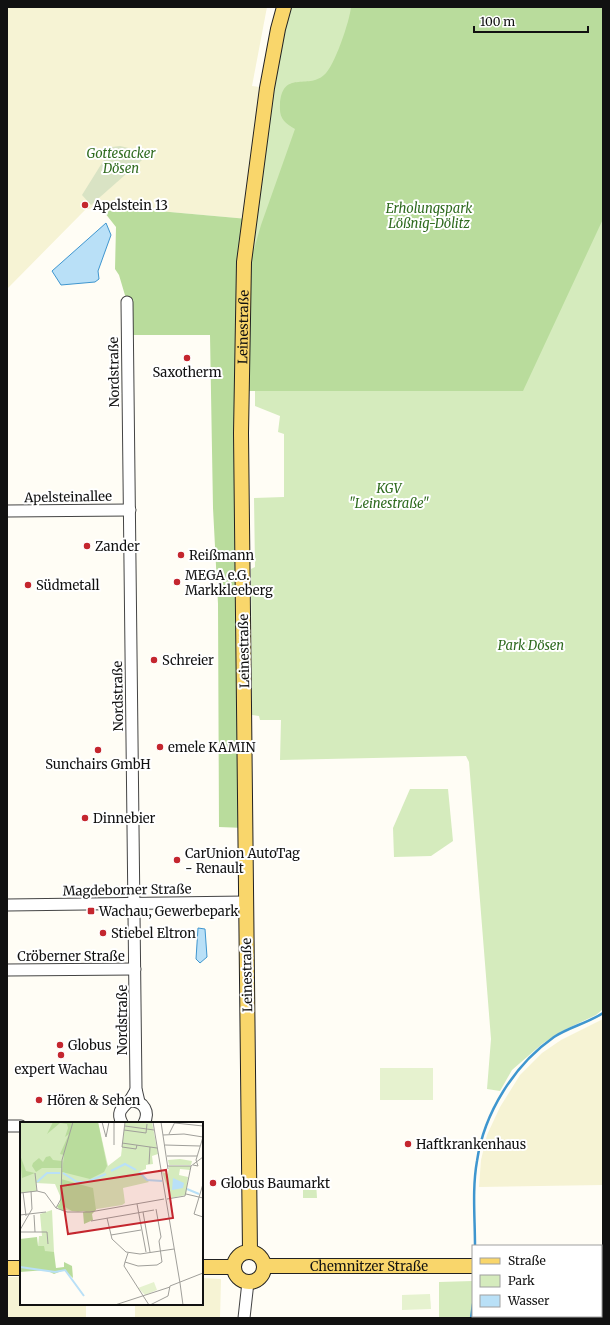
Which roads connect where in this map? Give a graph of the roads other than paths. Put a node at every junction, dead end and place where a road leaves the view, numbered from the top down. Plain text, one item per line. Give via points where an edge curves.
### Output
1 (284, 7) edge
2 (127, 302) dead end
3 (130, 510) junction
4 (7, 511) edge
5 (246, 902) junction
6 (134, 904) junction
7 (7, 905) edge
8 (136, 969) junction
9 (7, 970) edge
10 (134, 1102) junction
11 (120, 1122) edge
12 (144, 1122) edge
13 (7, 1126) edge
14 (20, 1126) edge
15 (250, 1252) junction
16 (264, 1266) junction
17 (472, 1266) edge
18 (203, 1267) edge
19 (234, 1267) junction
20 (7, 1268) edge
21 (20, 1268) edge
22 (248, 1282) junction
23 (244, 1318) edge

1 - 5 main road, Leinestraße via 260,134 244,262 242,305
2 - 3 street, Nordstraße
3 - 4 street, Apelsteinallee
3 - 6 street, Nordstraße
5 - 6 street, Magdeborner Straße
5 - 15 main road, Leinestraße
6 - 7 street, Magdeborner Straße
6 - 8 street, Nordstraße
8 - 9 street, Cröberner Straße
8 - 10 street, Nordstraße
10 - 11 street, Nordstraße via 120,1109
10 - 12 street via 147,1112
13 - 14 street
15 - 16 main road via 261,1256
15 - 19 main road via 238,1256
16 - 17 main road, Chemnitzer Straße
16 - 22 main road via 258,1279
18 - 19 main road
19 - 22 main road via 237,1276
20 - 21 main road
22 - 23 street

